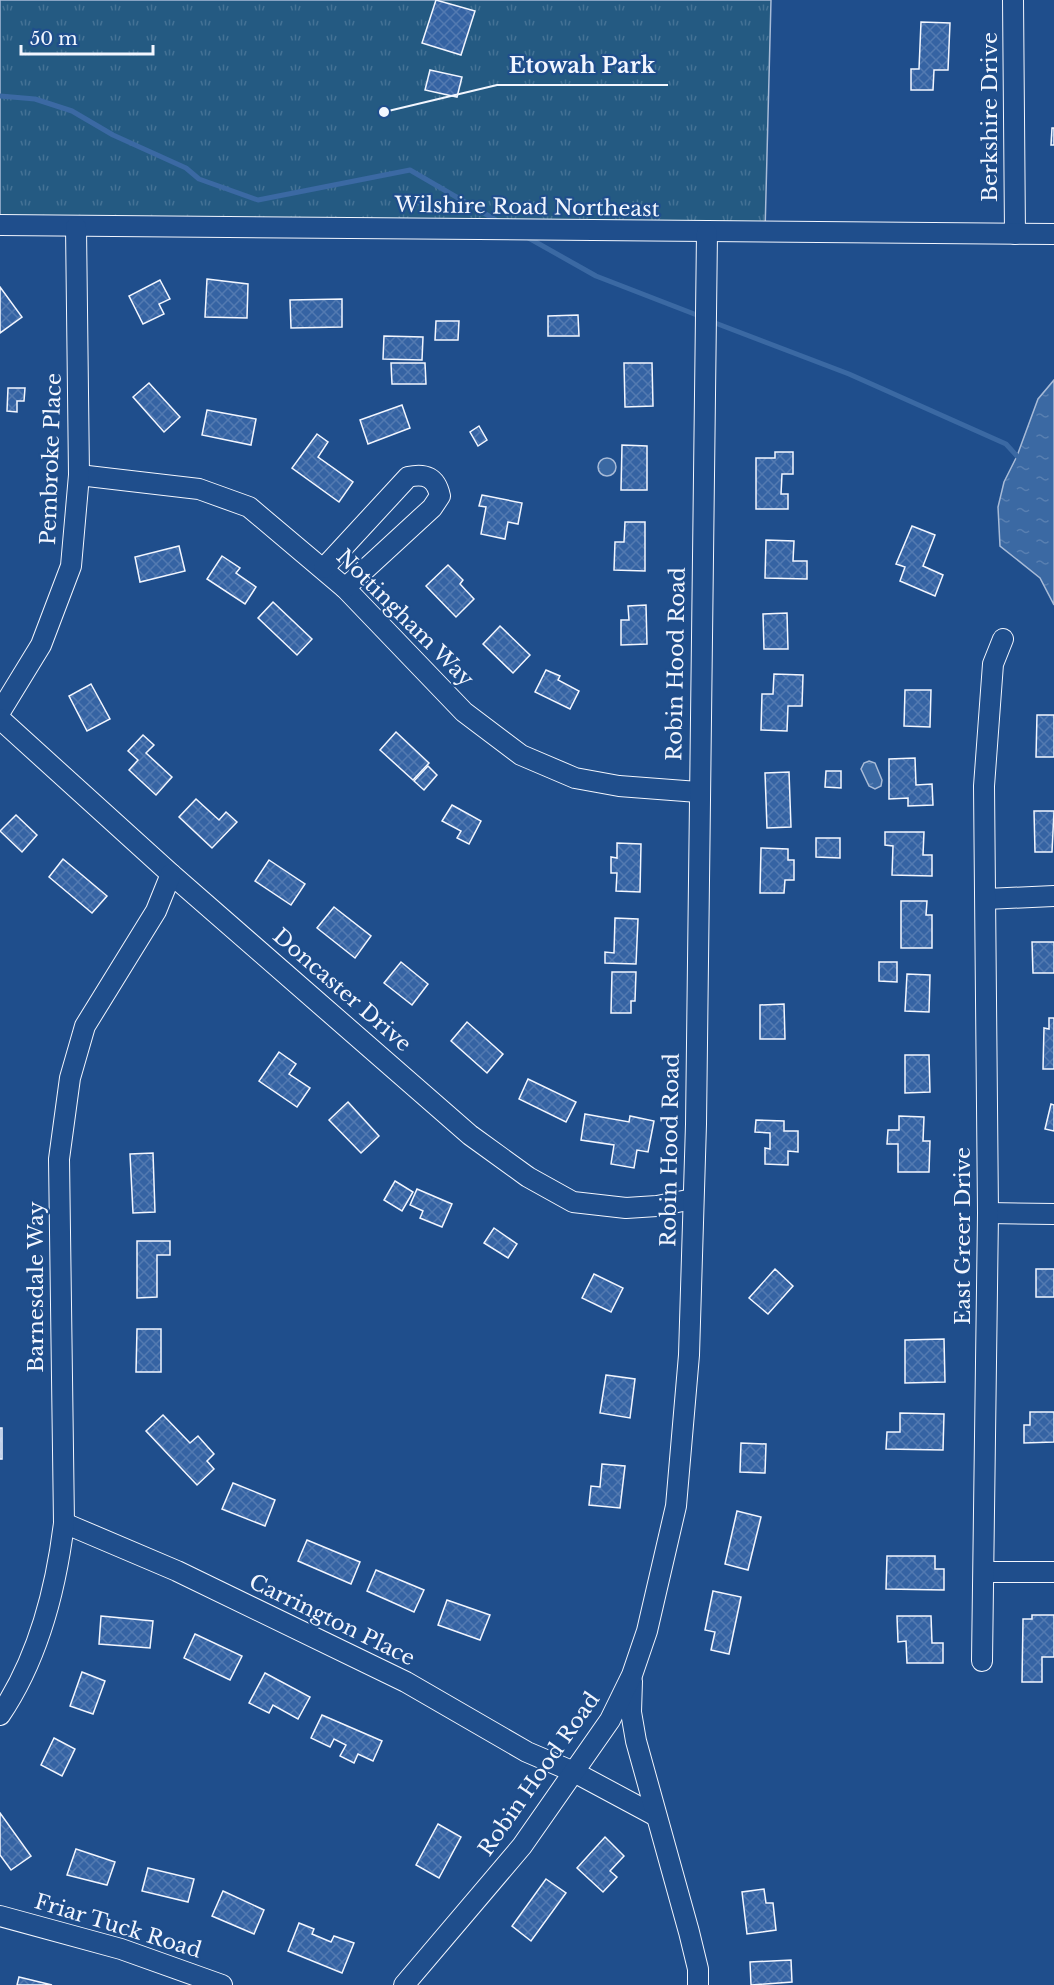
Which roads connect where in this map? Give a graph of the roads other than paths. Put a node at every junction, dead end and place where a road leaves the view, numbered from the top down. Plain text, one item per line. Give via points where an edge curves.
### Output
1 (1013, 0) edge
2 (0, 225) edge
3 (76, 227) junction
4 (707, 233) junction
5 (1015, 234) junction
6 (1054, 234) edge
7 (79, 476) junction
8 (324, 568) junction
9 (345, 588) junction
10 (1003, 639) dead end
11 (0, 712) edge
12 (0, 719) edge
13 (698, 792) junction
14 (171, 874) junction
15 (1054, 896) edge
16 (986, 899) junction
17 (693, 1199) junction
18 (988, 1214) junction
19 (1054, 1214) edge
20 (64, 1523) junction
21 (984, 1572) junction
22 (1054, 1572) edge
23 (982, 1661) dead end
24 (632, 1675) junction
25 (0, 1715) edge
26 (574, 1772) junction
27 (656, 1816) junction
28 (0, 1916) edge
29 (222, 1985) edge
30 (404, 1985) edge
31 (698, 1985) edge

1 - 5 street, Berkshire Drive
2 - 3 street, Wilshire Road Northeast
3 - 4 street, Wilshire Road Northeast
3 - 7 street, Pembroke Place
4 - 5 street, Wilshire Road Northeast
4 - 13 street, Robin Hood Road
5 - 6 street, Wilshire Road Northeast
7 - 8 street, Nottingham Way via 188,487 230,499 249,507
7 - 11 street, Pembroke Place via 72,556 61,598 41,645
8 - 9 street, Nottingham Way
8 - 9 street via 408,477 429,477 438,486 440,496 432,508
9 - 13 street, Nottingham Way via 464,712 521,755 575,777 619,786
10 - 16 street, East Greer Drive via 993,664 984,786
12 - 14 street, Doncaster Drive
13 - 17 street, Robin Hood Road
14 - 17 street, Doncaster Drive via 470,1135 552,1193 573,1202 626,1208
14 - 20 street, Barnesdale Way via 156,911 85,1026 70,1078 59,1159
15 - 16 street
16 - 18 street, East Greer Drive
17 - 24 street, Robin Hood Road via 688,1377 676,1506 647,1631
18 - 19 street
18 - 21 street, East Greer Drive
20 - 25 street, Barnesdale Way via 57,1569 38,1639 23,1676
20 - 26 street, Carrington Place via 177,1570 406,1682 527,1752
21 - 22 street
21 - 23 street, East Greer Drive
24 - 26 street, Robin Hood Road via 610,1720
24 - 27 street via 631,1712
26 - 27 street, Carrington Place
26 - 30 street, Robin Hood Road via 522,1846
27 - 31 street via 689,1932
28 - 29 street, Friar Tuck Road via 121,1949

